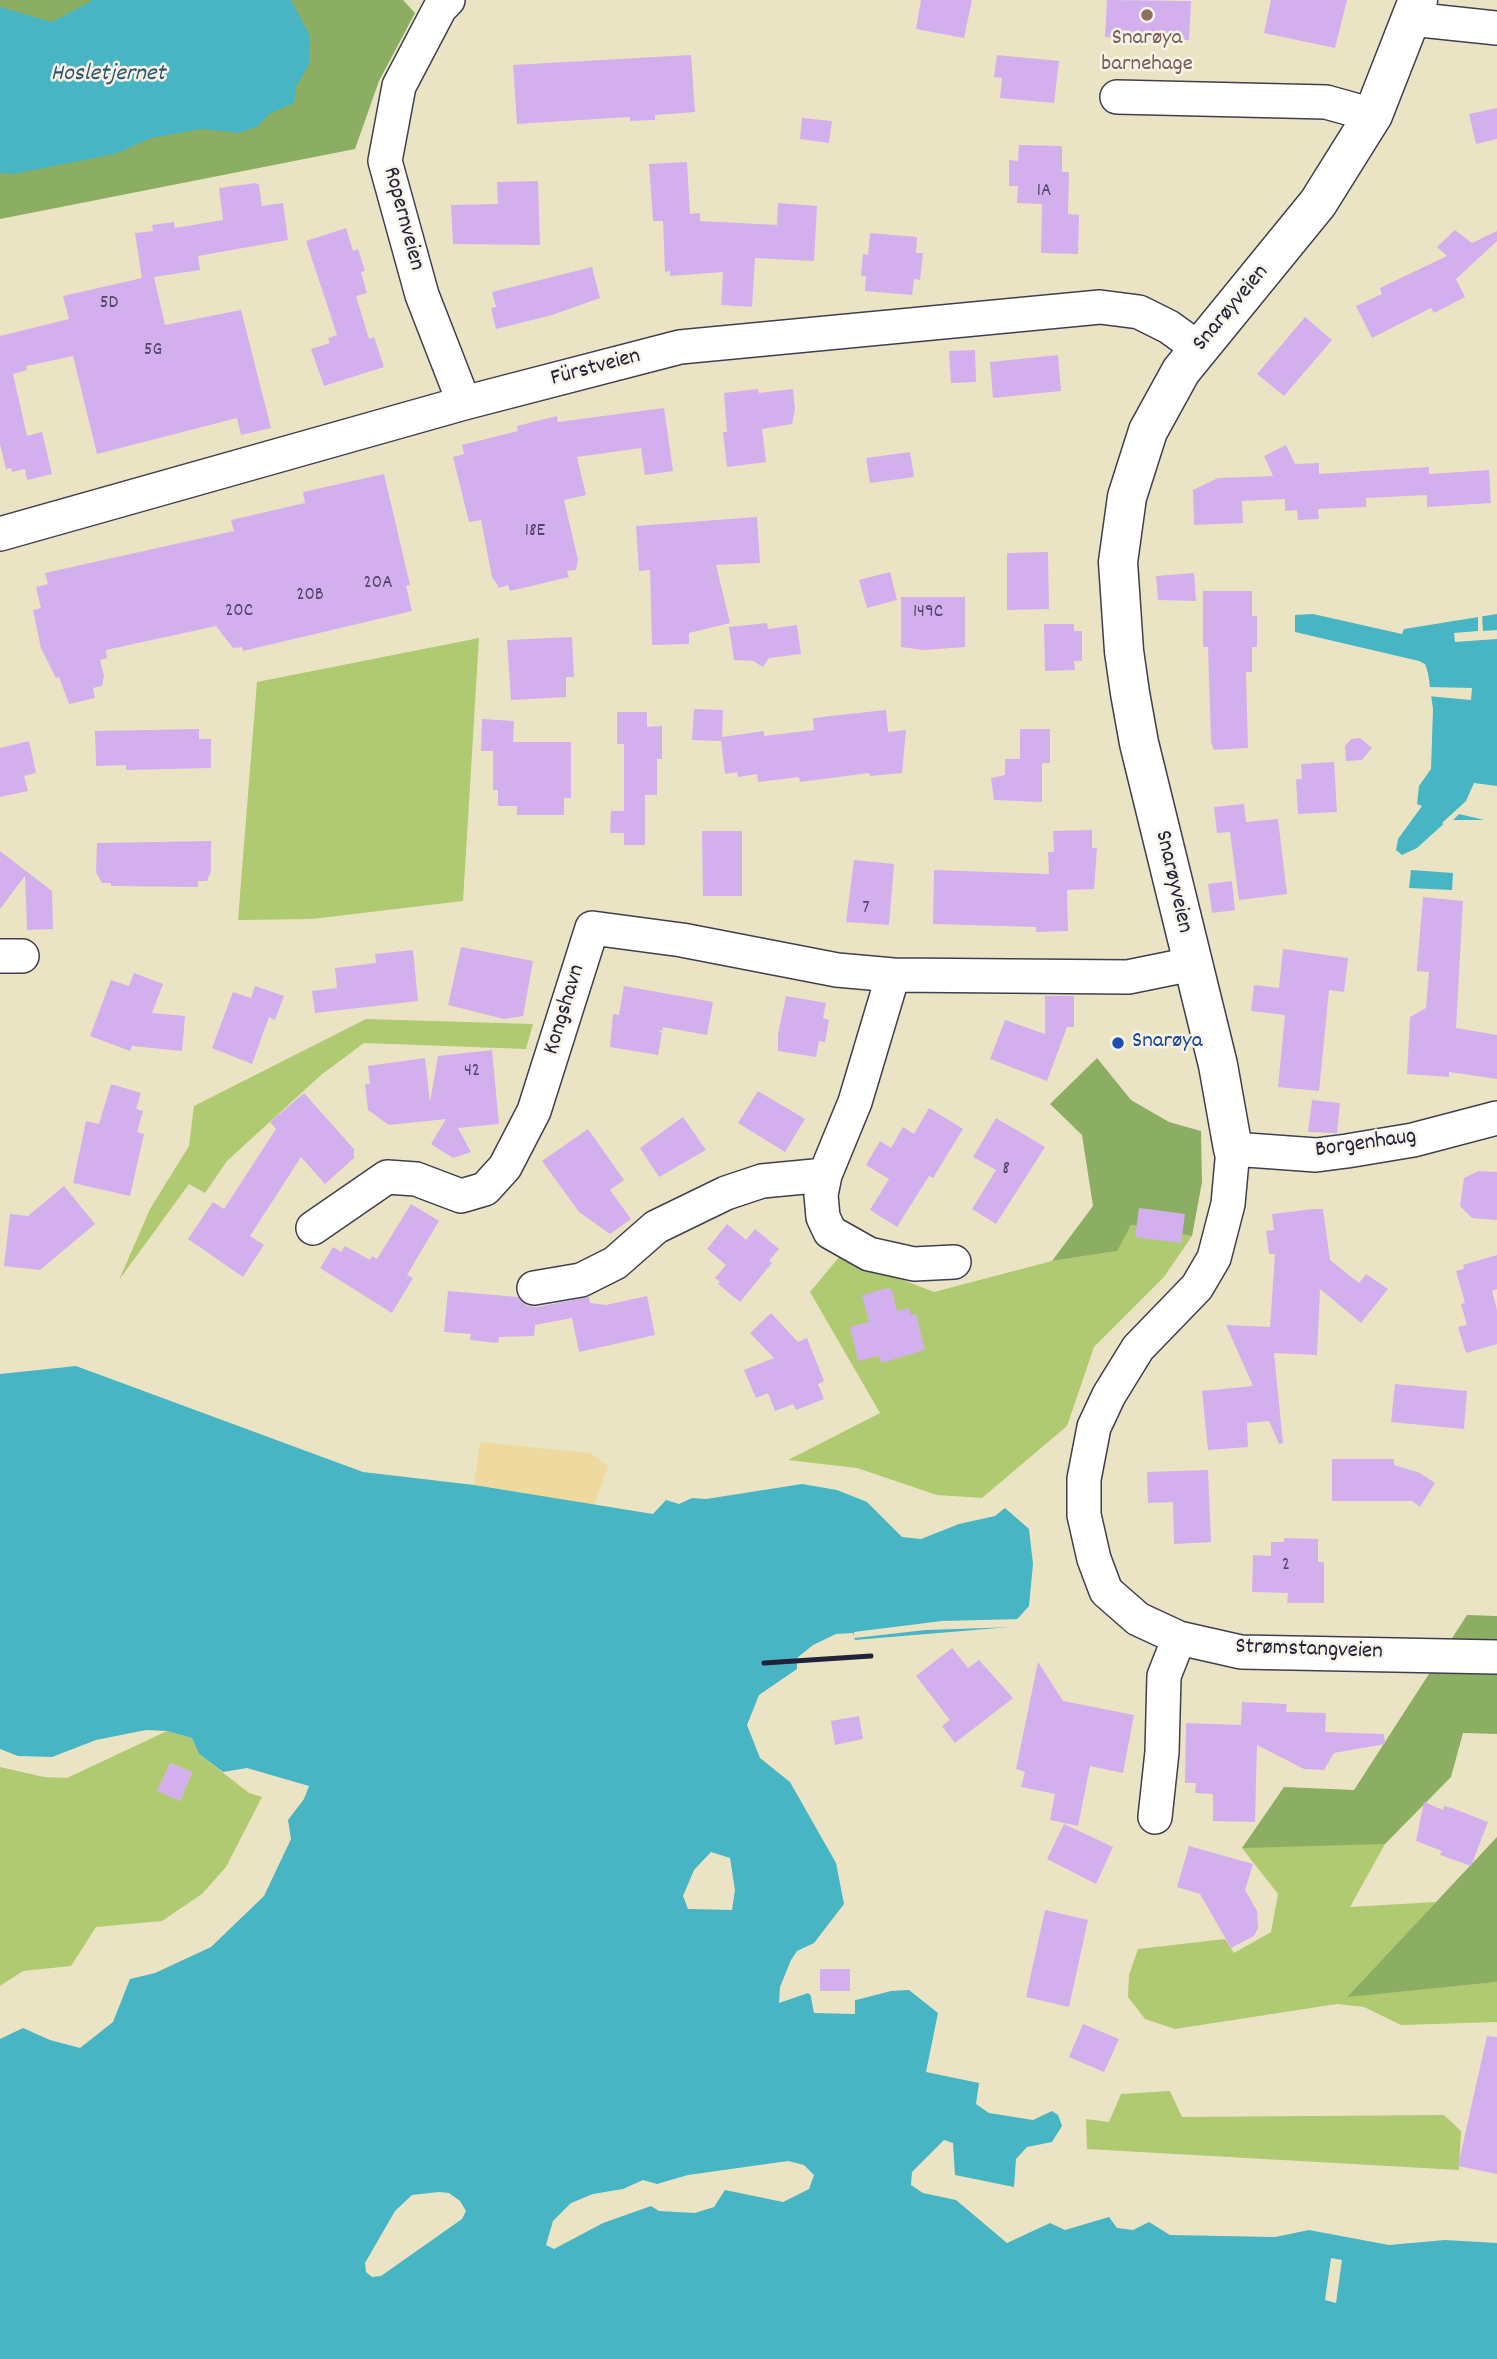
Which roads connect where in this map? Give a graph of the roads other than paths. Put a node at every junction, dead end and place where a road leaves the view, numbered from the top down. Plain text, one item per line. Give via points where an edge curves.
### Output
1 (448, 0) edge
2 (1414, 10) edge
3 (1497, 28) edge
4 (1117, 97) dead end
5 (1373, 115) junction
6 (1198, 348) junction
7 (464, 403) junction
8 (0, 534) edge
9 (1192, 964) junction
10 (893, 975) junction
11 (1497, 1118) edge
12 (1233, 1149) junction
13 (825, 1175) junction
14 (313, 1228) dead end
15 (954, 1262) dead end
16 (534, 1288) dead end
17 (1179, 1637) junction
18 (1497, 1657) edge
19 (1155, 1817) dead end

1 - 7 street, Ropernveien via 399,86 384,161 422,295
2 - 3 street
2 - 5 street, Snarøyveien
4 - 5 street via 1326,102
5 - 6 street, Snarøyveien via 1318,202
6 - 7 street, Fürstveien via 1139,312 1100,307 680,347
6 - 9 street, Snarøyveien via 1148,431 1127,497 1118,562 1124,651 1137,730
7 - 8 street, Fürstveien
9 - 10 street, Kongshavn via 1128,977
9 - 12 street, Snarøyveien
10 - 13 street via 855,1102
10 - 14 street, Kongshavn via 836,970 592,928 534,1111 505,1167 485,1189 461,1196 416,1178 387,1177
11 - 12 street, Borgenhaug via 1413,1140 1316,1155
12 - 17 street, Snarøyveien via 1228,1204 1214,1258 1196,1287 1138,1348 1109,1395 1094,1427 1084,1479 1084,1515 1107,1591 1138,1619
13 - 15 street via 822,1204 830,1232 869,1254 914,1264
13 - 16 street via 762,1181 726,1192 656,1227 615,1263 581,1280
17 - 18 street, Strømstangveien via 1241,1652
17 - 19 street via 1164,1676

